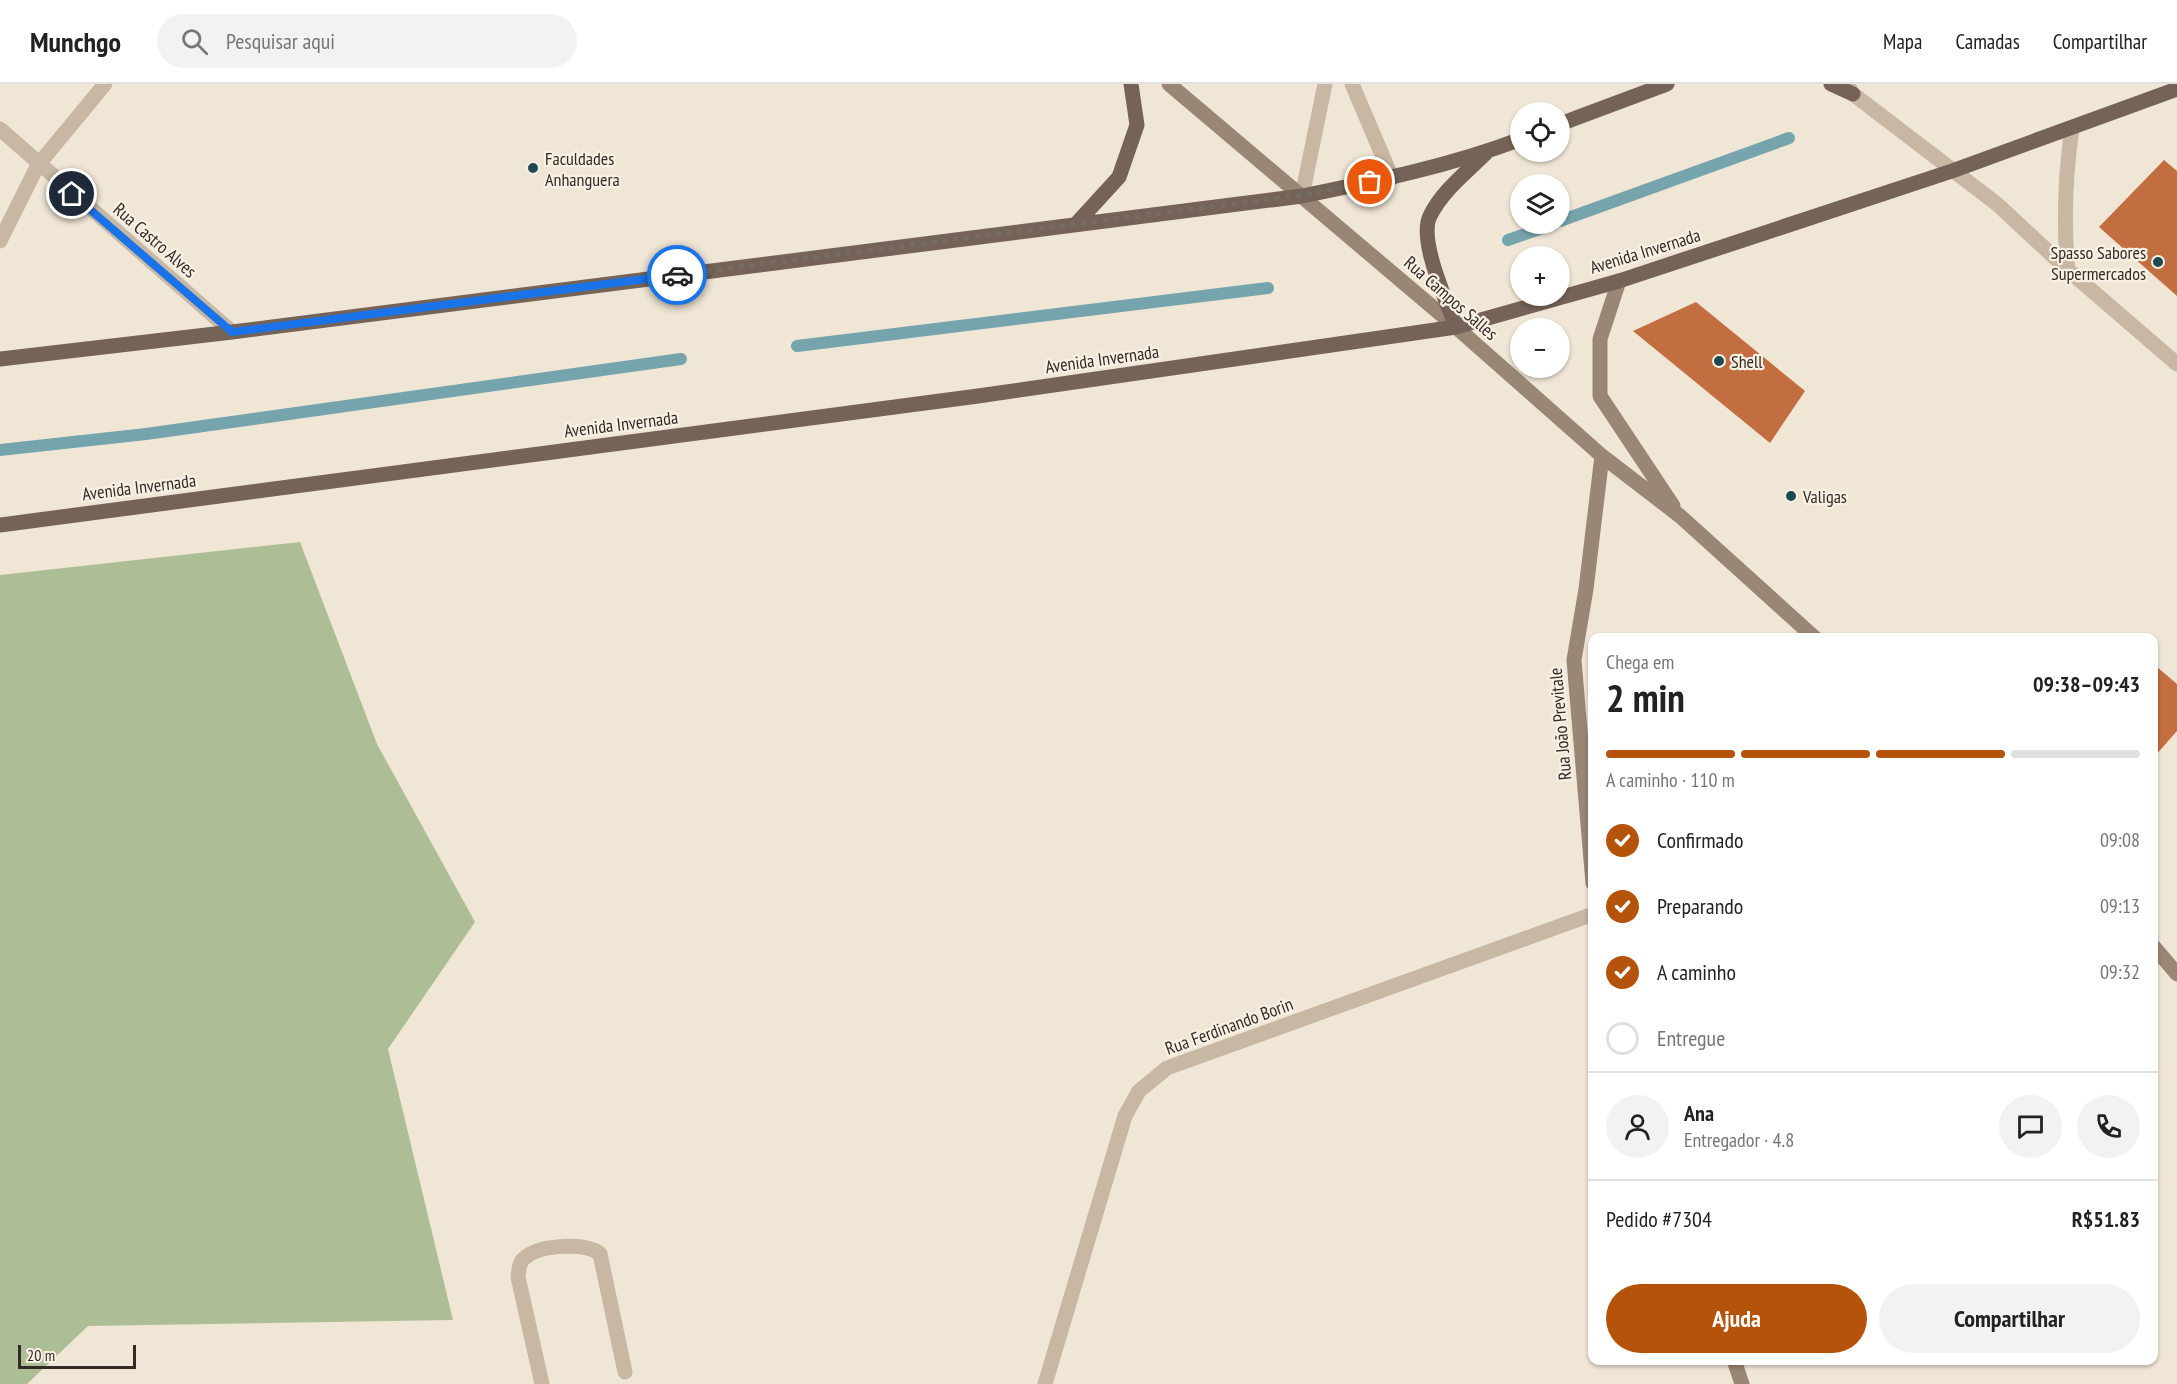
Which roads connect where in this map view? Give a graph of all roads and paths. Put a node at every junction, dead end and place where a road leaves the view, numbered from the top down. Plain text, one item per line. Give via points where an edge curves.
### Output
1 (105, 84) edge
2 (1131, 84) edge
3 (1168, 84) edge
4 (1325, 84) edge
5 (1352, 84) edge
6 (1667, 84) edge
7 (1831, 84) edge
8 (1850, 89) edge
9 (2177, 89) edge
10 (1570, 120) edge
11 (2072, 128) junction
12 (0, 129) edge
13 (1510, 143) edge
14 (1488, 151) junction
15 (38, 165) junction
16 (1952, 171) junction
17 (1392, 178) junction
18 (1302, 195) junction
19 (1076, 224) junction
20 (0, 241) edge
21 (2068, 270) junction
22 (1619, 281) junction
23 (1456, 327) junction
24 (232, 332) junction
25 (0, 359) edge
26 (2177, 364) edge
27 (1602, 456) junction
28 (1680, 516) junction
29 (0, 525) edge
30 (1809, 633) edge
31 (1588, 824) edge
32 (1588, 916) edge
33 (2158, 952) edge
34 (2177, 974) edge
35 (1736, 1365) edge
36 (625, 1372) dead end
37 (542, 1384) edge
38 (1045, 1384) edge
39 (1742, 1384) edge

1 - 15 street
2 - 19 main road via 1137,125 1119,177
3 - 18 main road, Rua Campos Salles
4 - 18 street
5 - 17 street
6 - 10 main road
7 - 8 main road
8 - 16 street
9 - 11 main road, Avenida Invernada
11 - 16 main road, Avenida Invernada
11 - 21 street via 2064,185 2063,229
12 - 15 street, Rua Castro Alves
13 - 14 main road
14 - 17 main road
14 - 23 main road via 1444,196 1429,218 1428,243
15 - 20 street
15 - 24 street, Rua Castro Alves
16 - 21 street via 1996,204
16 - 22 main road, Avenida Invernada
17 - 18 main road
18 - 19 main road
18 - 23 main road, Rua Campos Salles
19 - 24 main road
21 - 26 street
22 - 23 main road, Avenida Invernada
22 - 28 main road via 1600,339 1600,396
23 - 27 main road, Rua Campos Salles
23 - 29 main road, Avenida Invernada via 966,398
24 - 25 main road
27 - 28 main road, Rua Campos Salles
27 - 31 main road, Rua João Previtale via 1574,660
28 - 30 main road, Rua Campos Salles
32 - 38 street, Rua Ferdinando Borin via 1167,1068 1139,1091 1125,1116
33 - 34 main road
35 - 39 main road
36 - 37 street via 600,1254 580,1245 534,1252 519,1266 518,1277

